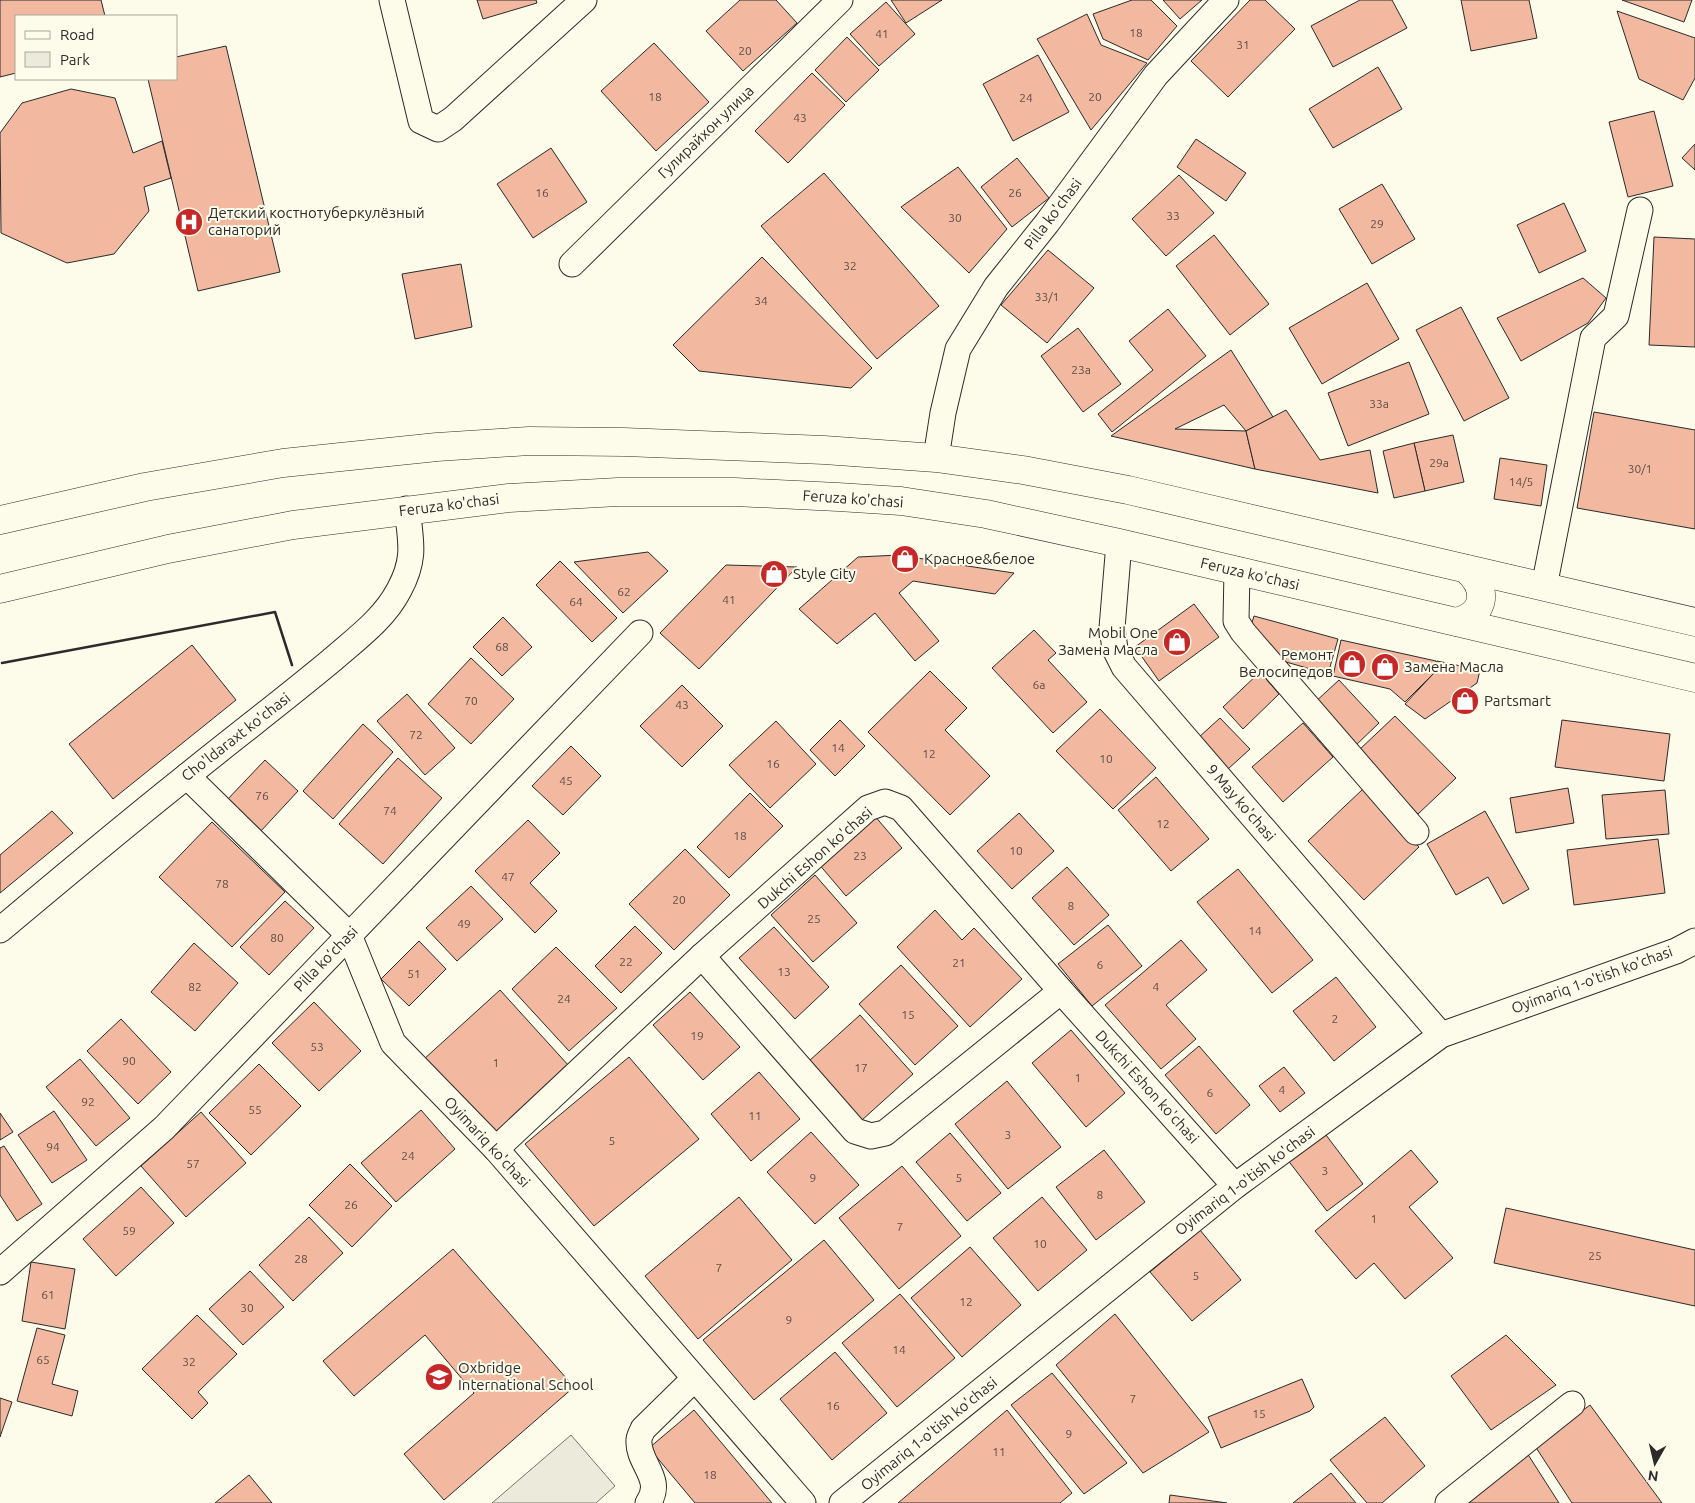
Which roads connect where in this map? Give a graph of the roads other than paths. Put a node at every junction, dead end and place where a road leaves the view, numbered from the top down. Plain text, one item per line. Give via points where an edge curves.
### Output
1 (392, 0) edge
2 (584, 0) edge
3 (840, 0) edge
4 (1226, 0) edge
5 (1640, 210) dead end
6 (572, 264) dead end
7 (936, 458) junction
8 (407, 510) junction
9 (0, 520) edge
10 (1119, 542) junction
11 (1466, 569) junction
12 (1237, 570) junction
13 (1544, 587) junction
14 (0, 589) edge
15 (1457, 622) junction
16 (1695, 622) edge
17 (640, 633) dead end
18 (1695, 678) edge
19 (187, 776) junction
20 (1416, 832) dead end
21 (0, 930) edge
22 (349, 935) junction
23 (1695, 940) edge
24 (702, 956) junction
25 (1061, 991) junction
26 (1441, 1035) junction
27 (496, 1149) junction
28 (1235, 1186) junction
29 (0, 1272) edge
30 (694, 1379) junction
31 (1572, 1404) dead end
32 (648, 1503) edge
33 (803, 1503) edge
34 (842, 1503) edge
35 (1448, 1503) edge

1 - 2 street via 421,121 438,129
3 - 6 street, Гулирайхон улица
4 - 7 street, Pilla ko'chasi via 1156,75 996,287 958,349
5 - 13 street via 1616,316 1593,338
7 - 9 main road via 624,442 529,441 437,447 283,463 145,487
7 - 11 main road via 1128,490
8 - 10 main road, Feruza ko'chasi via 509,498 618,492 735,492 901,502 976,513
8 - 14 main road, Feruza ko'chasi via 245,534
8 - 19 street, Cho'ldaraxt ko'chasi via 411,557 399,591 387,609 371,627 298,689
10 - 12 main road, Feruza ko'chasi
10 - 26 street, 9 May ko'chasi via 1112,628 1115,649 1124,667
11 - 13 main road
11 - 15 main road via 1478,582 1482,599 1473,614
12 - 15 main road, Feruza ko'chasi
12 - 20 street via 1236,621 1243,632
13 - 16 main road
15 - 18 main road, Feruza ko'chasi
17 - 22 street, Pilla ko‘chasi
19 - 21 street, Cho'ldaraxt ko'chasi
19 - 22 street, Oyimariq ko'chasi
22 - 27 street, Oyimariq ko'chasi via 393,1043
22 - 29 street, Pilla ko‘chasi via 164,1128
23 - 26 street, Oyimariq 1-o'tish ko'chasi via 1676,951
24 - 25 street via 855,1131 871,1136 885,1133
24 - 25 street, Dukchi Eshon ko'chasi via 868,808 885,802 901,808
24 - 27 street, Dukchi Eshon ko'chasi
25 - 28 street, Dukchi Eshon ko'chasi
26 - 28 street, Oyimariq 1-o'tish ko'chasi
27 - 30 street, Oyimariq ko'chasi
28 - 34 street, Oyimariq 1-o'tish ko'chasi
30 - 32 street via 643,1429 638,1439 654,1483 654,1496
30 - 33 street, Oyimariq ko'chasi
31 - 35 street

